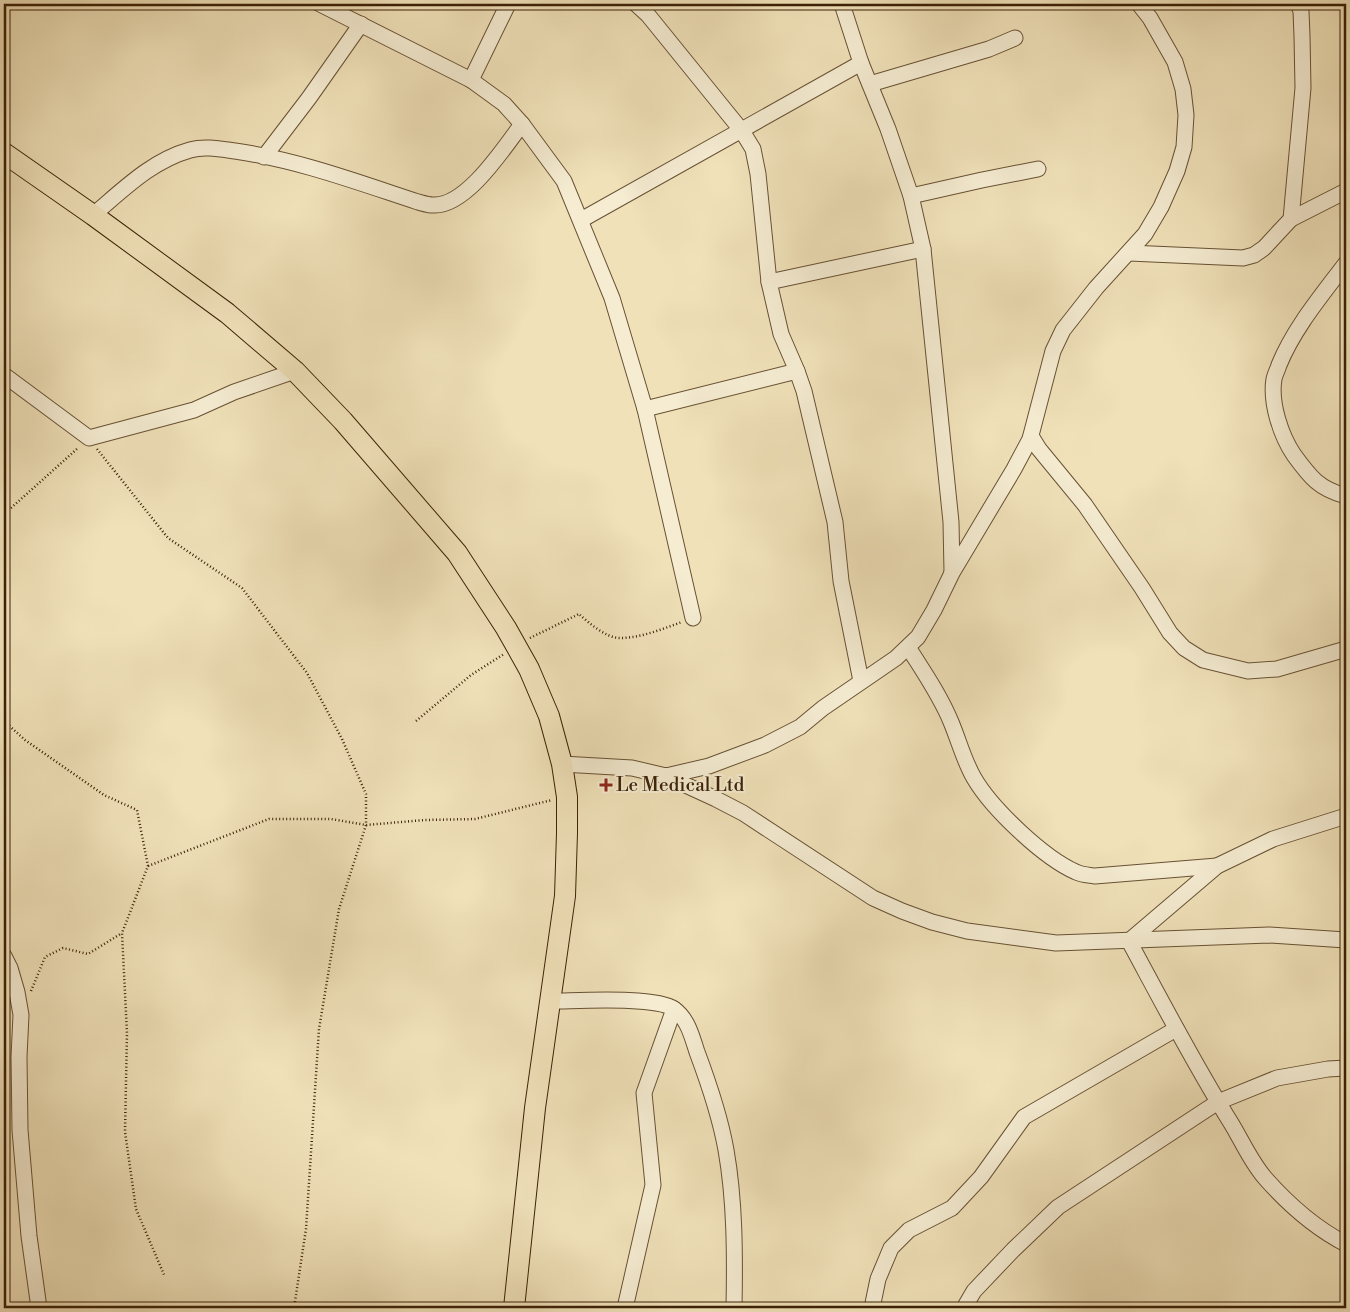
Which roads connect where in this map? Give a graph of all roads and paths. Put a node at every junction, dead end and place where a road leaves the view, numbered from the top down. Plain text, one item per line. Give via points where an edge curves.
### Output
1 (320, 4) edge
2 (508, 4) edge
3 (636, 4) edge
4 (842, 4) edge
5 (1140, 4) edge
6 (1298, 4) edge
7 (361, 24) junction
8 (1015, 38) dead end
9 (861, 63) junction
10 (471, 80) junction
11 (870, 84) junction
12 (522, 124) junction
13 (742, 131) junction
14 (4, 153) edge
15 (264, 156) junction
16 (1038, 169) dead end
17 (1346, 190) edge
18 (911, 196) junction
19 (93, 216) junction
20 (1291, 219) junction
21 (581, 220) junction
22 (924, 249) junction
23 (1129, 253) junction
24 (1346, 264) edge
25 (769, 282) junction
26 (295, 371) junction
27 (797, 371) junction
28 (4, 375) edge
29 (645, 409) junction
30 (1030, 436) junction
31 (89, 438) junction
32 (1346, 496) edge
33 (11, 508) dead end
34 (952, 573) junction
35 (693, 618) joint
36 (516, 646) junction
37 (908, 646) junction
38 (1346, 649) edge
39 (861, 681) junction
40 (4, 721) edge
41 (416, 721) dead end
42 (562, 764) junction
43 (666, 776) junction
44 (566, 797) junction
45 (1346, 816) edge
46 (366, 825) junction
47 (148, 866) junction
48 (1217, 866) junction
49 (122, 933) junction
50 (1346, 940) edge
51 (1129, 941) junction
52 (4, 956) edge
53 (551, 1001) junction
54 (674, 1009) junction
55 (21, 1015) junction
56 (1176, 1029) junction
57 (1346, 1068) edge
58 (1218, 1102) junction
59 (1346, 1244) edge
60 (166, 1277) dead end
61 (39, 1308) edge
62 (294, 1308) edge
63 (514, 1308) edge
64 (626, 1308) edge
65 (734, 1308) edge
66 (872, 1308) edge
67 (964, 1308) edge

1 - 7 street
2 - 10 street
3 - 13 street
4 - 9 street
5 - 23 street via 1175,62 1186,115 1184,148 1177,171 1161,207
6 - 20 street via 1301,11 1303,88
7 - 10 street
7 - 15 street
8 - 11 street via 989,49
9 - 11 street
9 - 13 street
10 - 12 street via 504,104
11 - 18 street
12 - 15 street via 482,177 451,201 434,206 309,166
12 - 21 street via 564,181
13 - 21 street
13 - 25 street via 753,149 758,174
14 - 19 main road
15 - 19 street via 210,148 174,155 142,173
16 - 18 street
17 - 20 street
18 - 22 street
19 - 26 main road via 227,313
20 - 23 street via 1264,248 1243,258
21 - 29 street via 612,298
22 - 25 street
22 - 34 street via 951,522
23 - 30 street via 1096,288 1064,330 1053,351
24 - 32 street via 1285,349 1274,379 1275,411 1290,448 1310,477 1332,492
25 - 27 street via 781,334
26 - 31 street via 194,410
26 - 36 main road via 343,421 457,553
27 - 29 street
27 - 39 street via 834,522 841,581
28 - 31 street
29 - 35 street
30 - 34 street
30 - 38 street via 1085,504 1170,633 1184,648 1203,660 1248,671 1277,669
31 - 33 path
31 - 46 path via 168,538 242,588 307,673 342,739 366,794
34 - 37 street via 918,637
35 - 36 path via 650,633 618,638 595,628 579,614
36 - 41 path via 471,675
36 - 42 main road via 549,716
37 - 39 street
37 - 48 street via 936,692 974,777 990,802 1039,848 1078,874 1095,876
39 - 43 street via 800,727 765,745 709,766
40 - 47 path via 25,740 104,795 137,810
42 - 43 street via 632,768
42 - 44 main road
43 - 51 street via 743,813 873,898 932,922 967,931 1056,943
44 - 46 path via 476,819
44 - 53 main road via 565,896
45 - 48 street via 1273,839
46 - 47 path via 331,819 268,819
46 - 62 path via 339,909 319,1029 306,1229
47 - 49 path
48 - 51 street
49 - 55 path via 88,954 63,948 45,957
49 - 60 path via 126,1132 136,1209
50 - 51 street via 1270,935
51 - 56 street
52 - 55 street via 17,992
53 - 54 street via 647,1001
53 - 63 main road via 535,1108
54 - 64 street via 644,1093 653,1185
54 - 65 street via 687,1025 707,1078 726,1150 732,1205
55 - 61 street via 20,1130
56 - 58 street
56 - 66 street via 1024,1117 981,1177 952,1208 909,1230 891,1248 878,1279
57 - 58 street via 1276,1078
58 - 59 street via 1263,1176 1296,1210
58 - 67 street via 1058,1207 974,1291

